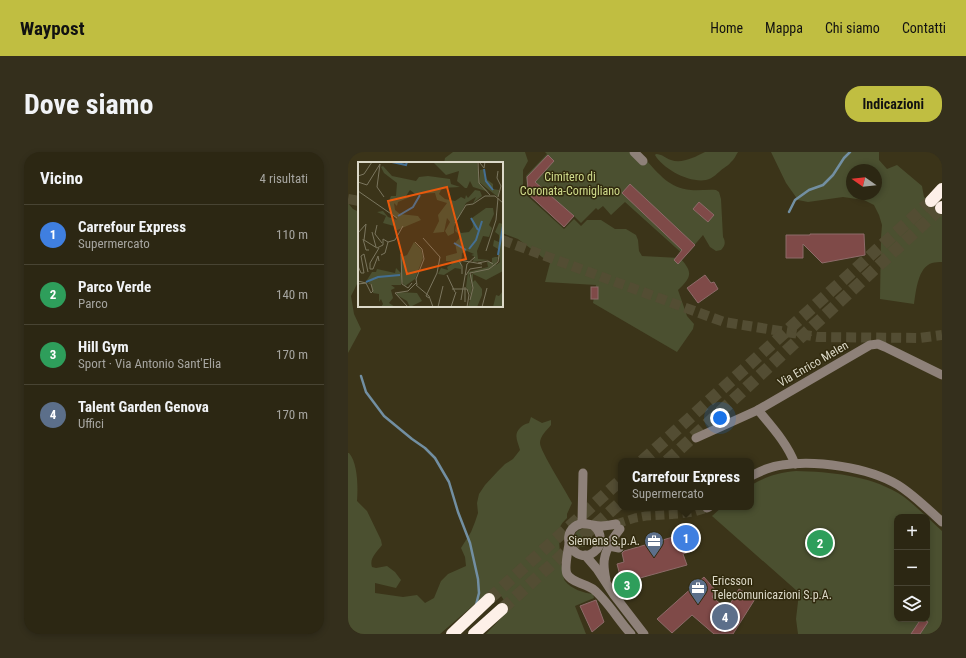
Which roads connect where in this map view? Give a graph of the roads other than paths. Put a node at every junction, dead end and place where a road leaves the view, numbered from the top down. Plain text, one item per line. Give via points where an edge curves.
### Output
1 (634, 152) edge
2 (644, 155) edge
3 (942, 189) edge
4 (931, 201) tunnel mouth
5 (942, 374) edge
6 (758, 410) junction
7 (696, 438) dead end
8 (795, 464) junction
9 (584, 473) dead end
10 (754, 475) edge
11 (942, 522) edge
12 (582, 523) junction
13 (594, 526) junction
14 (620, 529) tunnel mouth
15 (601, 538) junction
16 (569, 544) junction
17 (609, 546) junction
18 (619, 548) dead end
19 (575, 552) junction
20 (589, 554) junction
21 (566, 566) junction
22 (606, 584) junction
23 (489, 600) tunnel mouth
24 (502, 609) tunnel mouth
25 (452, 634) edge
26 (474, 634) edge
27 (630, 634) edge
28 (644, 634) edge

1 - 2 street
3 - 4 highway
5 - 6 street, Via Enrico Melen via 878,344 870,345
6 - 7 street, Via Enrico Melen
6 - 8 street via 782,440
8 - 10 street via 770,467
8 - 11 street via 836,466 882,477 910,493
9 - 12 street
12 - 13 street
12 - 16 street via 571,530
13 - 15 street
13 - 15 street via 616,524
14 - 17 street
15 - 20 street via 599,546
16 - 19 street
16 - 21 street
17 - 18 street
17 - 22 street via 604,560
19 - 20 street
19 - 21 street
20 - 22 street
21 - 27 street via 568,576 596,592
22 - 28 street
23 - 25 highway
24 - 26 highway

